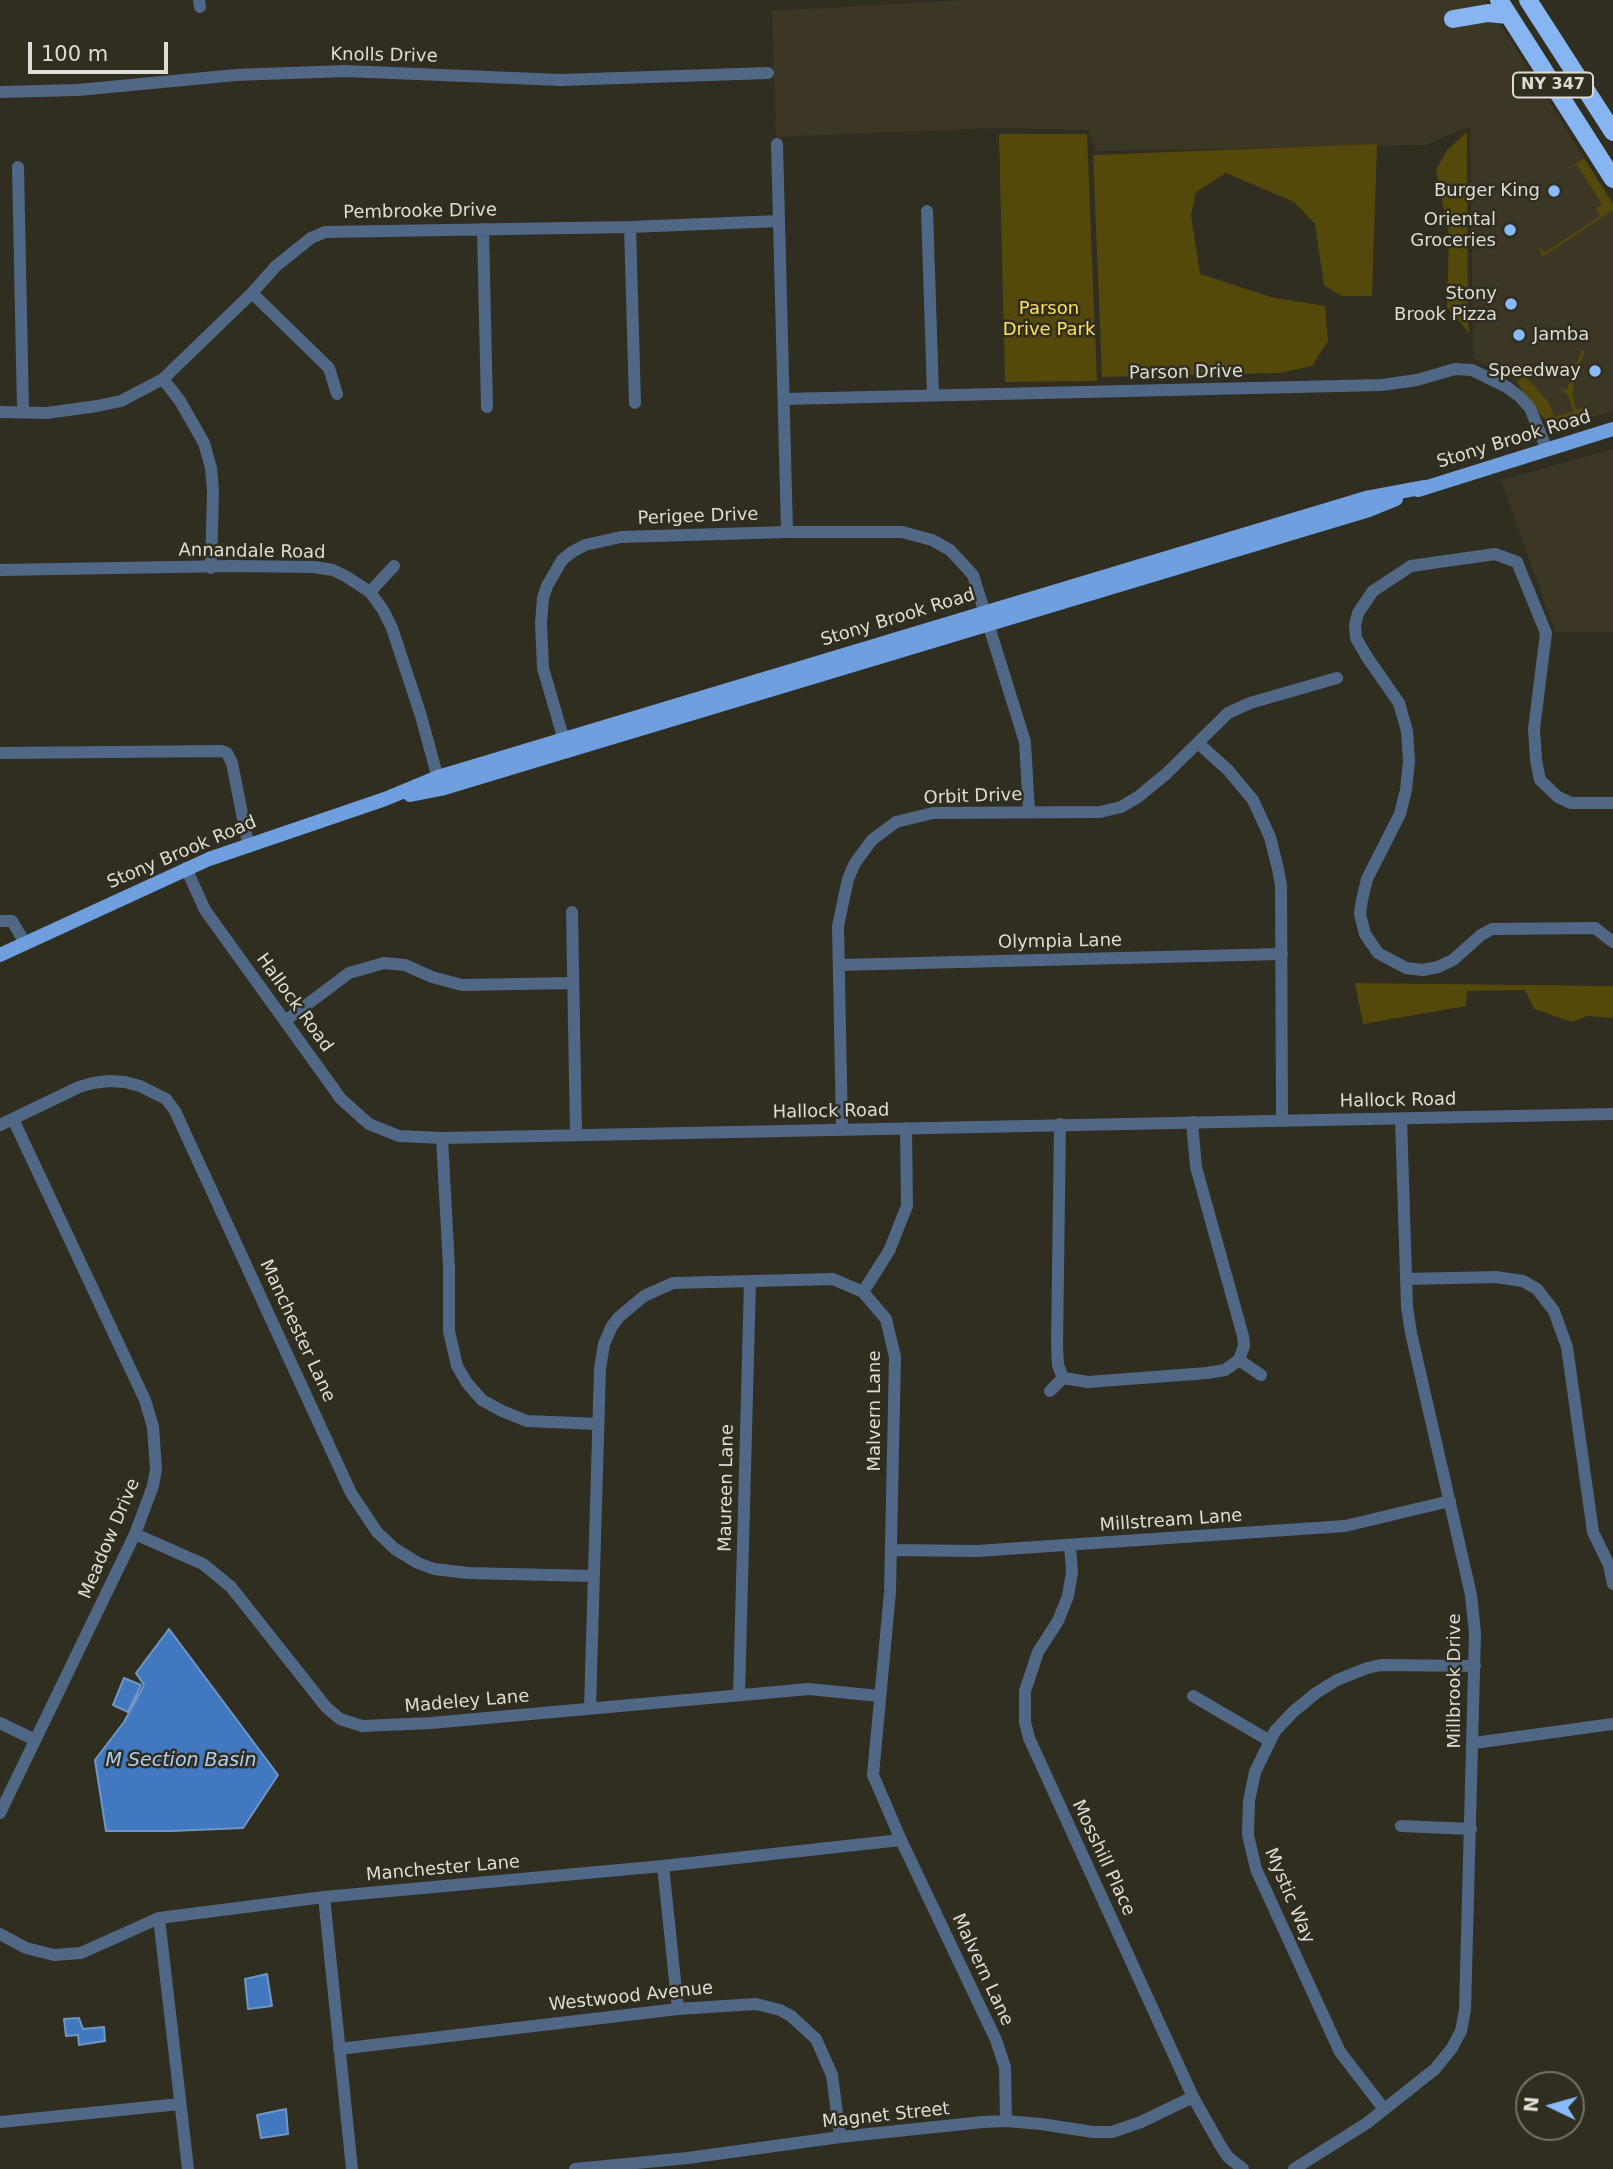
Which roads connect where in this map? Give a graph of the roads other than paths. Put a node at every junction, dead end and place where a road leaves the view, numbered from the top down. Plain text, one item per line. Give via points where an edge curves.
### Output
1 (1457, 0) edge
2 (1528, 0) edge
3 (1504, 8) edge
4 (768, 73) dead end
5 (0, 92) edge
6 (1613, 132) edge
7 (777, 144) dead end
8 (18, 167) dead end
9 (1613, 179) edge
10 (927, 212) dead end
11 (779, 221) junction
12 (630, 227) junction
13 (483, 229) junction
14 (252, 293) junction
15 (163, 379) junction
16 (337, 394) dead end
17 (933, 394) junction
18 (784, 399) junction
19 (635, 403) dead end
20 (487, 407) dead end
21 (23, 411) junction
22 (0, 412) edge
23 (1613, 429) edge
24 (1547, 450) junction
25 (787, 532) junction
26 (394, 566) dead end
27 (211, 568) junction
28 (0, 570) edge
29 (370, 592) junction
30 (988, 618) junction
31 (1337, 678) dead end
32 (1198, 743) junction
33 (565, 745) junction
34 (0, 753) edge
35 (439, 783) junction
36 (1613, 803) edge
37 (1029, 812) junction
38 (248, 844) junction
39 (186, 868) junction
40 (572, 912) dead end
41 (0, 921) edge
42 (1613, 942) edge
43 (25, 943) junction
44 (1282, 954) junction
45 (0, 955) edge
46 (839, 965) junction
47 (573, 983) junction
48 (285, 1021) junction
49 (1613, 1114) edge
50 (13, 1119) junction
51 (1401, 1119) junction
52 (1282, 1121) junction
53 (1192, 1122) junction
54 (1060, 1124) junction
55 (0, 1125) edge
56 (906, 1128) junction
57 (842, 1129) junction
58 (576, 1135) junction
59 (443, 1138) junction
60 (1407, 1279) junction
61 (750, 1282) junction
62 (863, 1292) junction
63 (1239, 1360) junction
64 (1261, 1375) dead end
65 (1063, 1378) junction
66 (1051, 1391) dead end
67 (598, 1424) junction
68 (1450, 1501) junction
69 (135, 1534) junction
70 (1070, 1546) junction
71 (891, 1550) junction
72 (592, 1576) junction
73 (1613, 1584) edge
74 (1475, 1666) junction
75 (739, 1695) junction
76 (879, 1696) junction
77 (1193, 1696) dead end
78 (590, 1708) junction
79 (0, 1723) edge
80 (1613, 1724) edge
81 (35, 1740) junction
82 (1270, 1741) junction
83 (1474, 1744) junction
84 (0, 1813) edge
85 (1401, 1826) dead end
86 (1471, 1829) junction
87 (901, 1840) junction
88 (663, 1866) junction
89 (324, 1897) junction
90 (159, 1918) junction
91 (0, 1934) edge
92 (678, 2009) junction
93 (339, 2049) junction
94 (1193, 2097) junction
95 (180, 2104) junction
96 (1384, 2109) junction
97 (1006, 2121) junction
98 (0, 2122) edge
99 (840, 2137) junction
100 (188, 2169) edge
101 (352, 2169) edge
102 (575, 2169) edge
103 (1243, 2169) edge
104 (1294, 2169) edge

1 - 3 highway via 1451,21
2 - 6 highway, NY 347
3 - 9 highway, NY 347
4 - 5 street, Knolls Drive via 561,80 345,71
7 - 11 street
8 - 21 street
10 - 17 street
11 - 12 street, Pembrooke Drive
11 - 18 street
12 - 13 street, Pembrooke Drive
12 - 19 street
13 - 14 street, Pembrooke Drive via 325,232 276,266
13 - 20 street
14 - 15 street, Pembrooke Drive
14 - 16 street via 329,368
15 - 21 street, Pembrooke Drive via 121,401 72,410
15 - 27 street via 204,443 211,468
17 - 18 street, Parson Drive
17 - 24 street, Parson Drive via 1382,385 1455,369 1472,370 1520,397 1530,408
18 - 25 street
21 - 22 street, Pembrooke Drive
23 - 24 main road, Stony Brook Road
24 - 30 main road, Stony Brook Road via 1425,487 1366,498
25 - 30 street, Perigee Drive via 889,531 932,540 968,568
25 - 33 street, Perigee Drive via 621,537 585,545 562,560 543,598 541,623 543,668
26 - 29 street
27 - 28 street, Annandale Road
27 - 29 street, Annandale Road via 314,567 340,573
29 - 35 street, Annandale Road via 392,628
30 - 33 main road, Stony Brook Road
30 - 37 street, Perigee Drive via 1026,742
31 - 32 street, Orbit Drive via 1236,709
32 - 37 street, Orbit Drive via 1152,786 1121,807 1100,812
32 - 44 street via 1240,783 1270,837 1281,886
33 - 35 main road, Stony Brook Road
34 - 38 street via 222,751 232,763
35 - 38 main road, Stony Brook Road
36 - 42 street via 1571,803 1540,780 1534,729 1546,632 1517,562 1496,554 1411,566 1373,591 1358,613 1356,638 1399,703 1409,761 1400,814 1367,879 1360,914 1365,934 1378,953 1406,968 1423,970 1453,961 1492,929 1595,928
37 - 46 street, Orbit Drive via 933,813 884,829 866,846 848,879 838,926
38 - 39 main road, Stony Brook Road
39 - 43 main road, Stony Brook Road
39 - 48 street, Hallock Road via 205,910
40 - 47 street
41 - 43 street via 12,920
43 - 45 main road, Stony Brook Road
44 - 46 street, Olympia Lane
44 - 52 street
46 - 57 street, Orbit Drive
47 - 48 street via 462,985 384,962 349,973
47 - 58 street
48 - 59 street, Hallock Road via 341,1099 361,1119 399,1136
49 - 51 street, Hallock Road
50 - 55 street, Manchester Lane
50 - 69 street, Meadow Drive via 145,1400 153,1427 156,1469
50 - 72 street, Manchester Lane via 79,1087 101,1082 125,1082 166,1099 351,1493 377,1532 395,1549 434,1569
51 - 52 street, Hallock Road
51 - 60 street, Millbrook Drive
52 - 53 street, Hallock Road
53 - 54 street, Hallock Road
53 - 63 street via 1196,1167 1243,1336
54 - 56 street, Hallock Road
54 - 65 street via 1057,1346
56 - 57 street, Hallock Road
56 - 62 street via 908,1206 889,1251
57 - 58 street, Hallock Road
58 - 59 street, Hallock Road
59 - 67 street via 449,1331 457,1366 482,1400 502,1411 527,1421
60 - 68 street, Millbrook Drive via 1411,1333
60 - 73 street via 1517,1280 1537,1289 1553,1311 1567,1347 1593,1532
61 - 62 street, Malvern Lane via 834,1279
61 - 67 street, Malvern Lane via 673,1283 644,1296 619,1317 604,1344
61 - 75 street, Maureen Lane
62 - 71 street, Malvern Lane via 886,1319 895,1357
63 - 64 street
63 - 65 street via 1225,1370 1207,1373 1088,1382
65 - 66 street
67 - 72 street, Malvern Lane
68 - 70 street, Millstream Lane via 1345,1526
68 - 74 street, Millbrook Drive via 1471,1595
69 - 78 street, Madeley Lane via 203,1564 231,1587 326,1707 349,1723 387,1726
69 - 81 street, Meadow Drive
70 - 71 street, Millstream Lane
70 - 94 street, Mosshill Place via 1068,1596 1027,1678 1025,1722 1035,1753
71 - 76 street, Malvern Lane via 888,1630
72 - 78 street, Malvern Lane
74 - 82 street, Mystic Way via 1381,1665 1351,1674 1326,1686 1293,1712
74 - 83 street, Millbrook Drive
75 - 76 street, Madeley Lane via 809,1689
75 - 78 street, Madeley Lane
76 - 87 street, Malvern Lane via 873,1775
77 - 82 street
79 - 81 street
80 - 83 street
81 - 84 street, Meadow Drive
82 - 96 street, Mystic Way via 1255,1772 1249,1801 1251,1853 1340,2052
83 - 86 street, Millbrook Drive
85 - 86 street
86 - 96 street, Millbrook Drive via 1461,2031 1435,2068
87 - 88 street, Manchester Lane
87 - 97 street, Malvern Lane via 996,2040 1005,2067
88 - 89 street, Manchester Lane
88 - 92 street
89 - 90 street, Manchester Lane
89 - 93 street
90 - 91 street, Manchester Lane via 81,1954 54,1955 26,1948
90 - 95 street
92 - 93 street, Westwood Avenue
92 - 99 street, Westwood Avenue via 756,2004 780,2010 803,2026 816,2039 832,2075
93 - 101 street
94 - 97 street, Magnet Street via 1112,2132
94 - 103 street, Mosshill Place via 1220,2146
95 - 98 street
95 - 100 street
96 - 104 street, Millbrook Drive
97 - 99 street, Magnet Street
99 - 102 street, Magnet Street

